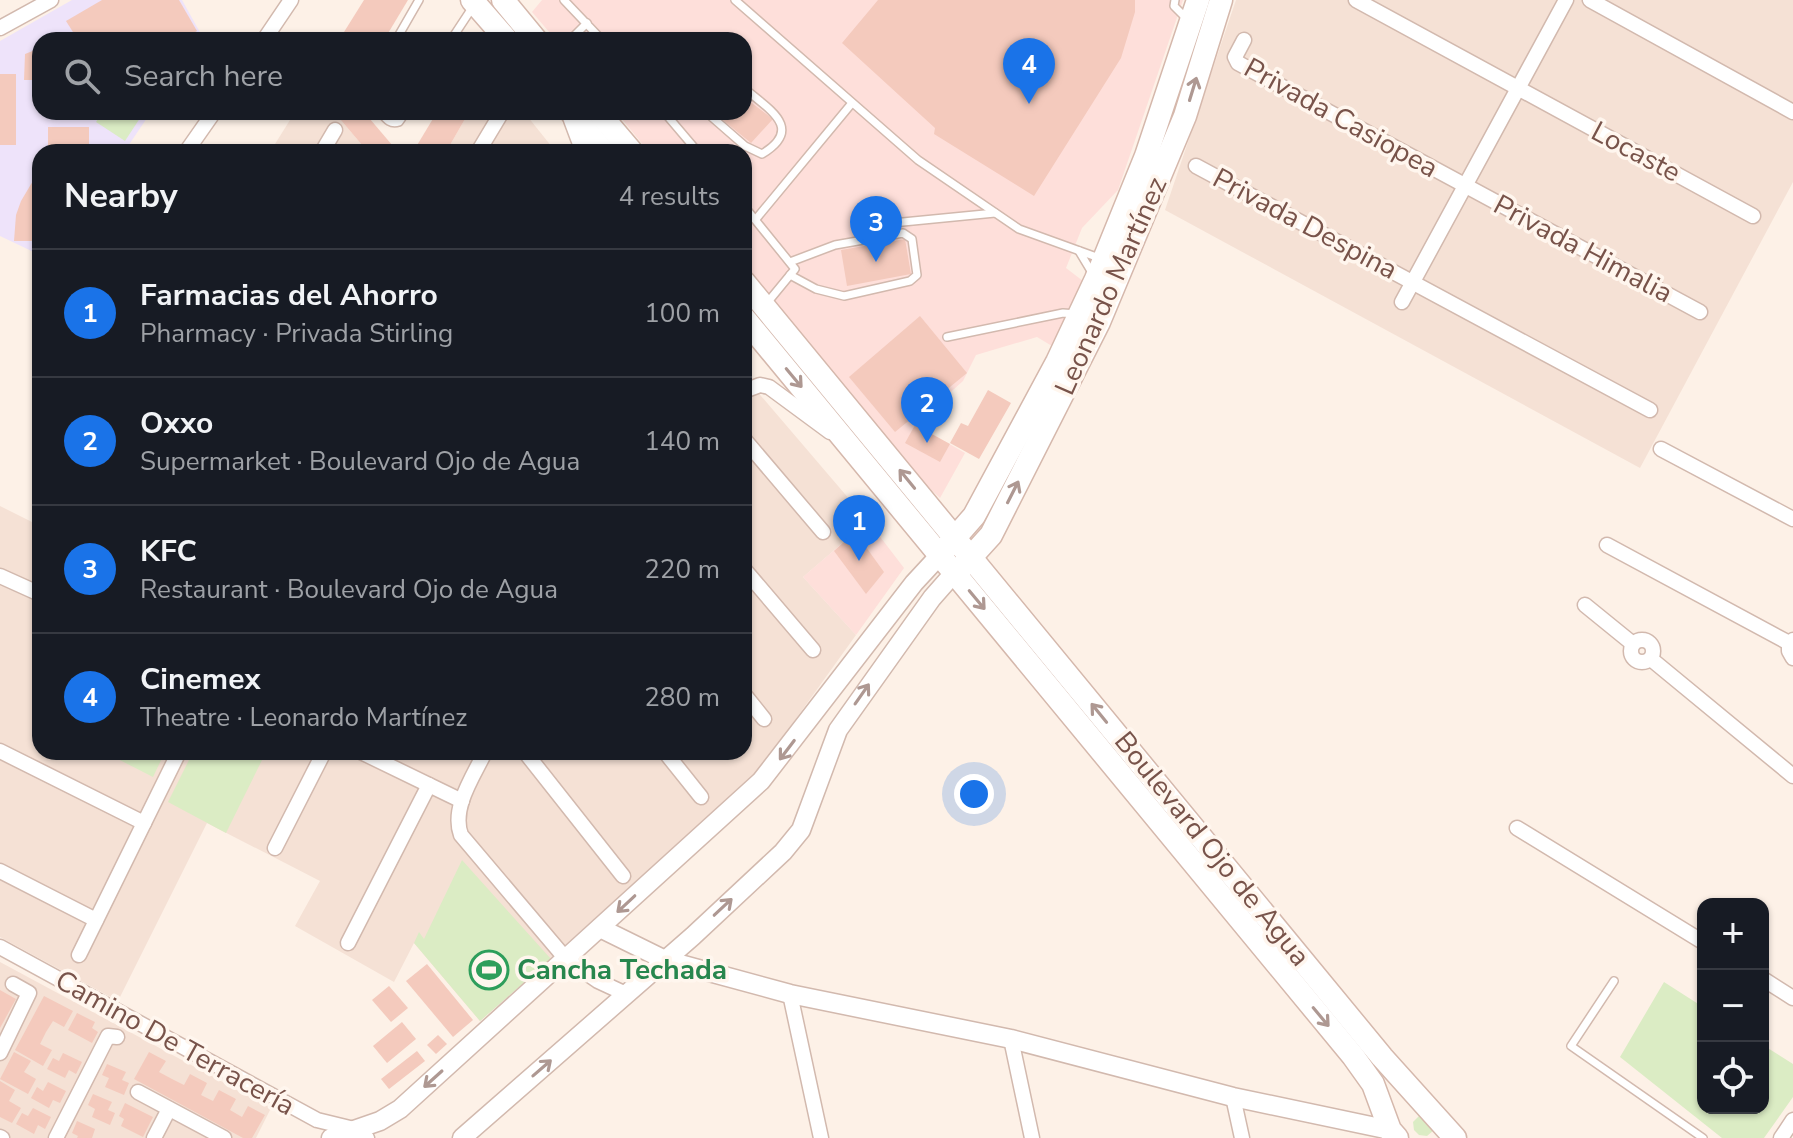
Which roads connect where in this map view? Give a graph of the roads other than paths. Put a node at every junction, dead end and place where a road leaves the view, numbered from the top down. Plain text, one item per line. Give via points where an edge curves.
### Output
1 (51, 0) edge
2 (291, 0) edge
3 (419, 0) edge
4 (503, 0) edge
5 (564, 0) edge
6 (735, 0) edge
7 (1175, 0) edge
8 (1198, 0) edge
9 (1221, 0) edge
10 (1356, 0) edge
11 (1566, 0) edge
12 (1590, 0) edge
13 (474, 2) edge
14 (1191, 22) junction
15 (587, 23) junction
16 (0, 28) edge
17 (269, 32) edge
18 (401, 32) edge
19 (456, 32) edge
20 (500, 32) edge
21 (529, 32) edge
22 (578, 32) edge
23 (595, 32) edge
24 (1244, 40) dead end
25 (1518, 89) junction
26 (752, 95) edge
27 (852, 103) junction
28 (1793, 112) edge
29 (208, 120) edge
30 (497, 120) edge
31 (572, 120) edge
32 (576, 120) edge
33 (605, 120) edge
34 (671, 120) edge
35 (715, 120) edge
36 (335, 130) dead end
37 (192, 144) edge
38 (327, 144) edge
39 (483, 144) edge
40 (580, 144) edge
41 (597, 144) edge
42 (625, 144) edge
43 (691, 144) edge
44 (743, 144) edge
45 (752, 149) edge
46 (1196, 166) dead end
47 (1465, 187) junction
48 (995, 213) junction
49 (752, 215) edge
50 (1753, 216) dead end
51 (756, 219) junction
52 (862, 226) dead end
53 (1132, 244) junction
54 (1079, 251) junction
55 (790, 262) junction
56 (790, 275) junction
57 (1103, 279) junction
58 (1413, 282) junction
59 (752, 291) edge
60 (1402, 302) dead end
61 (765, 306) junction
62 (1700, 312) dead end
63 (1079, 315) junction
64 (752, 327) edge
65 (947, 337) dead end
66 (752, 388) edge
67 (1650, 410) dead end
68 (848, 441) junction
69 (752, 448) edge
70 (1661, 449) dead end
71 (1793, 519) edge
72 (823, 532) dead end
73 (956, 539) junction
74 (1607, 545) dead end
75 (939, 556) junction
76 (972, 558) junction
77 (954, 573) junction
78 (0, 576) edge
79 (752, 578) edge
80 (32, 590) edge
81 (1585, 605) dead end
82 (1792, 647) edge
83 (813, 650) dead end
84 (752, 704) edge
85 (764, 719) dead end
86 (0, 751) edge
87 (175, 760) edge
88 (320, 760) edge
89 (377, 760) edge
90 (481, 760) edge
91 (531, 760) edge
92 (671, 760) edge
93 (1793, 776) edge
94 (429, 785) junction
95 (701, 797) dead end
96 (462, 801) junction
97 (144, 823) junction
98 (1517, 828) dead end
99 (275, 848) dead end
100 (0, 871) edge
101 (623, 876) dead end
102 (96, 920) junction
103 (600, 928) junction
104 (1697, 938) edge
105 (348, 943) dead end
106 (0, 947) edge
107 (79, 955) dead end
108 (566, 959) junction
109 (665, 960) junction
110 (1614, 981) dead end
111 (1769, 983) edge
112 (13, 984) dead end
113 (626, 994) junction
114 (790, 994) junction
115 (1793, 998) edge
116 (117, 1037) dead end
117 (1011, 1039) junction
118 (0, 1053) edge
119 (138, 1092) dead end
120 (1233, 1097) junction
121 (1423, 1104) junction
122 (169, 1109) junction
123 (1793, 1120) edge
124 (361, 1133) edge
125 (1393, 1134) edge
126 (1444, 1134) edge
127 (56, 1138) edge
128 (154, 1138) edge
129 (224, 1138) edge
130 (331, 1138) edge
131 (462, 1138) edge
132 (821, 1138) edge
133 (1032, 1138) edge
134 (1242, 1138) edge
135 (1703, 1138) edge
136 (1781, 1138) edge

1 - 16 street
2 - 17 street
3 - 18 lane
4 - 21 main road
5 - 15 lane
6 - 27 lane
7 - 14 lane via 1174,6
8 - 14 main road, Leonardo Martínez
53 -> 9 main road, Leonardo Martínez via 1185,116
10 - 25 street, Locaste
11 - 25 street
12 - 28 street
13 - 19 lane
13 - 20 main road
14 - 57 main road, Leonardo Martínez
15 - 22 lane
15 - 23 lane
24 - 47 street, Privada Casiopea via 1235,57 1238,63
25 - 47 street
25 - 50 street, Locaste
26 - 45 lane via 777,116 782,136 762,154
27 - 48 lane via 918,160
27 - 51 lane
29 - 37 street
30 - 39 street
31 - 40 street
32 - 41 main road
33 - 42 main road
34 - 43 lane
35 - 44 lane
36 - 38 street
46 - 58 street, Privada Despina
47 - 58 street
47 - 62 street, Privada Himalia
48 - 52 lane
48 - 54 lane via 1019,229
49 - 51 lane
51 - 55 lane
53 - 57 main road, Leonardo Martínez
53 - 57 main road
54 - 57 lane
54 - 57 lane
55 - 56 lane via 795,269
55 - 56 lane via 835,245 903,233 912,239 917,275 844,296
56 - 61 lane
57 - 63 main road, Leonardo Martínez
76 -> 57 main road, Leonardo Martínez via 991,535 1075,370
58 - 60 street
58 - 67 street, Privada Despina
59 - 61 main road, Boulevard Ojo de Agua
73 -> 61 main road, Boulevard Ojo de Agua
63 - 65 lane via 1063,313
63 - 73 main road, Leonardo Martínez via 974,516
64 -> 68 main road, Boulevard Ojo de Agua
66 - 68 street via 760,385 779,392 824,429
68 - 75 main road, Boulevard Ojo de Agua
69 - 72 street
70 - 71 street
73 - 75 main road
73 - 76 main road, Boulevard Ojo de Agua
74 - 82 street
75 - 77 main road, Boulevard Ojo de Agua
75 -> 103 street via 761,781
76 - 77 main road
121 -> 76 main road, Boulevard Ojo de Agua
109 -> 77 street via 801,830 838,730
77 -> 125 main road, Boulevard Ojo de Agua via 1353,1056 1373,1084
78 - 80 street
79 - 83 street
81 - 93 street via 1633,644 1635,660 1651,659
84 - 85 street
86 - 97 street
87 - 97 street
88 - 99 street
89 - 94 street
90 - 96 street
91 - 101 street
92 - 95 street
94 - 96 street
94 - 105 street
96 - 108 street via 461,835
97 - 102 street
98 - 104 street
100 - 102 street
102 - 107 street
103 - 108 street
103 - 109 street
106 - 124 street, Camino De Terracería via 317,1120
108 - 113 street
108 -> 124 street via 400,1109
109 - 113 street
109 - 114 street
110 - 135 lane via 1571,1046
111 - 115 street
112 - 118 street via 29,993
131 -> 113 street
114 - 117 street
114 - 132 street
116 - 127 street via 108,1036
117 - 120 street
117 - 133 street
119 - 122 street
120 - 125 street
120 - 134 street
121 - 125 main road via 1403,1113
121 - 126 main road, Boulevard Ojo de Agua
122 - 128 street
122 - 129 street
123 - 136 street
124 - 130 street

